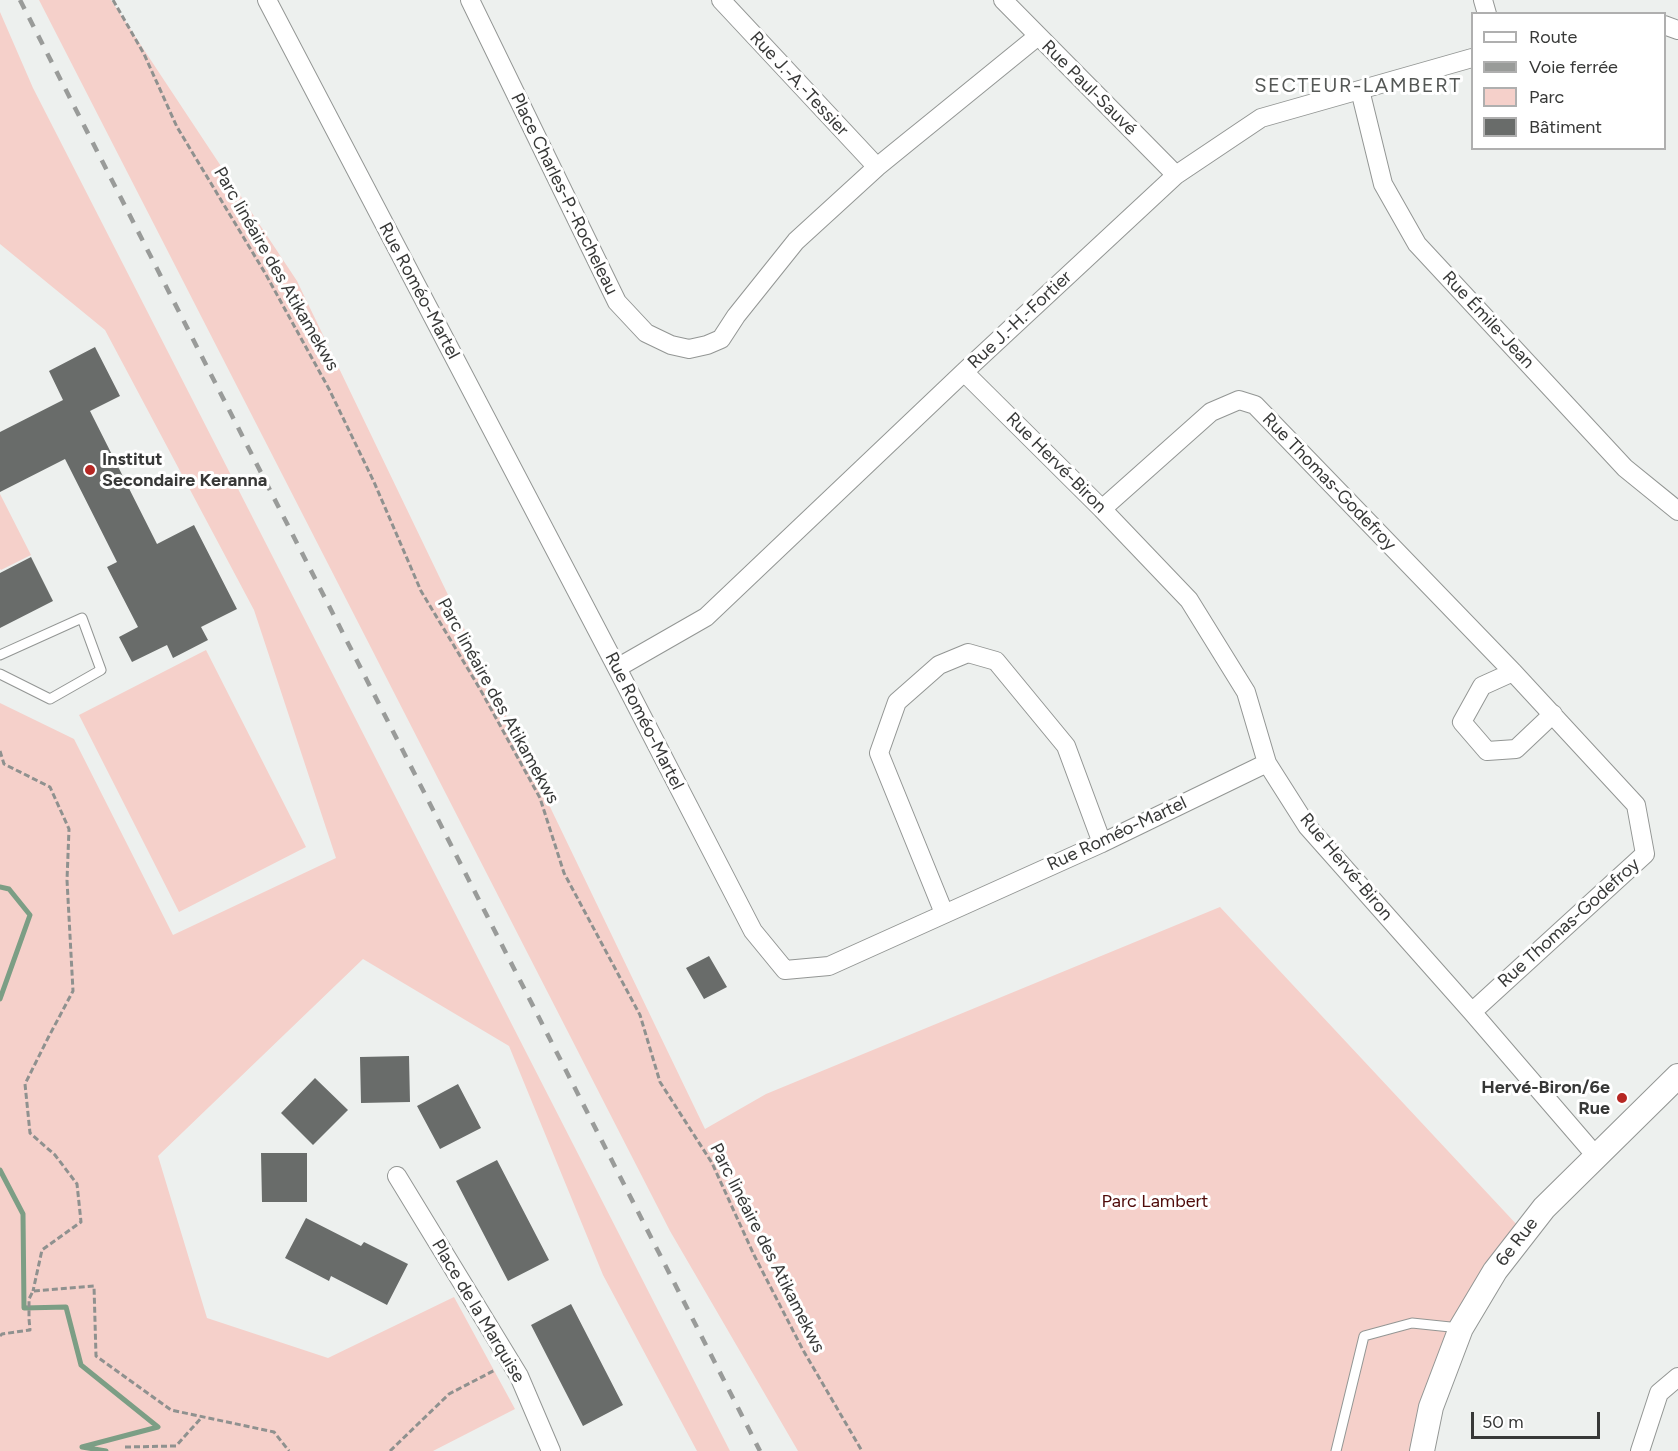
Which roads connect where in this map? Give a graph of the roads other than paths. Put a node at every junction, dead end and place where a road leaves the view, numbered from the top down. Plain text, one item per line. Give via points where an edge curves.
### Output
1 (267, 0) edge
2 (470, 0) edge
3 (721, 0) edge
4 (1003, 0) edge
5 (1038, 36) junction
6 (1471, 59) edge
7 (1360, 90) junction
8 (877, 167) junction
9 (1176, 175) junction
10 (964, 372) junction
11 (1102, 509) junction
12 (1678, 511) edge
13 (0, 655) edge
14 (617, 668) junction
15 (1513, 672) junction
16 (0, 674) edge
17 (1553, 714) junction
18 (1267, 763) junction
19 (1102, 843) junction
20 (944, 913) junction
21 (1472, 1012) junction
22 (1678, 1076) edge
23 (1596, 1156) junction
24 (397, 1176) dead end
25 (1461, 1328) junction
26 (1678, 1377) edge
27 (551, 1451) edge
28 (1336, 1451) edge
29 (1422, 1451) edge
30 (1640, 1451) edge

1 - 14 street, Rue Roméo-Martel
2 - 8 street, Place Charles-P.-Rocheleau via 617,303 646,333 670,345 689,349 721,339 796,241
3 - 8 street, Rue J.-A.-Tessier
4 - 5 street, Rue Paul-Sauvé
5 - 8 street, Place Charles-P.-Rocheleau
5 - 9 street, Rue Paul-Sauvé
6 - 7 street, Rue J.-H.-Fortier
7 - 9 street, Rue J.-H.-Fortier via 1261,118
7 - 12 street, Rue Émile-Jean via 1383,184 1417,244 1625,468
9 - 10 street, Rue J.-H.-Fortier
10 - 11 street, Rue Hervé-Biron
10 - 14 street, Rue J.-H.-Fortier via 706,617
11 - 15 street, Rue Thomas-Godefroy via 1211,412 1239,400 1255,405
11 - 18 street, Rue Hervé-Biron via 1189,600 1246,692
13 - 16 lane via 82,618 101,670 50,699
14 - 20 street, Rue Roméo-Martel via 753,931 785,970 829,966
15 - 17 street, Rue Thomas-Godefroy
15 - 17 street via 1482,686 1462,722 1487,751 1516,749
17 - 21 street, Rue Thomas-Godefroy via 1636,805 1645,854
18 - 19 street, Rue Roméo-Martel
18 - 21 street, Rue Hervé-Biron via 1307,826
19 - 20 street, Rue Roméo-Martel
19 - 20 street via 1066,746 996,661 968,653 939,665 897,702 879,753
21 - 23 street, Rue Hervé-Biron
22 - 23 street, 6e Rue
23 - 25 street, 6e Rue via 1537,1217 1495,1271
24 - 27 street, Place de la Marquise via 519,1376
25 - 28 lane via 1412,1323 1364,1336
25 - 29 street, 6e Rue via 1431,1407
26 - 30 street via 1659,1393

